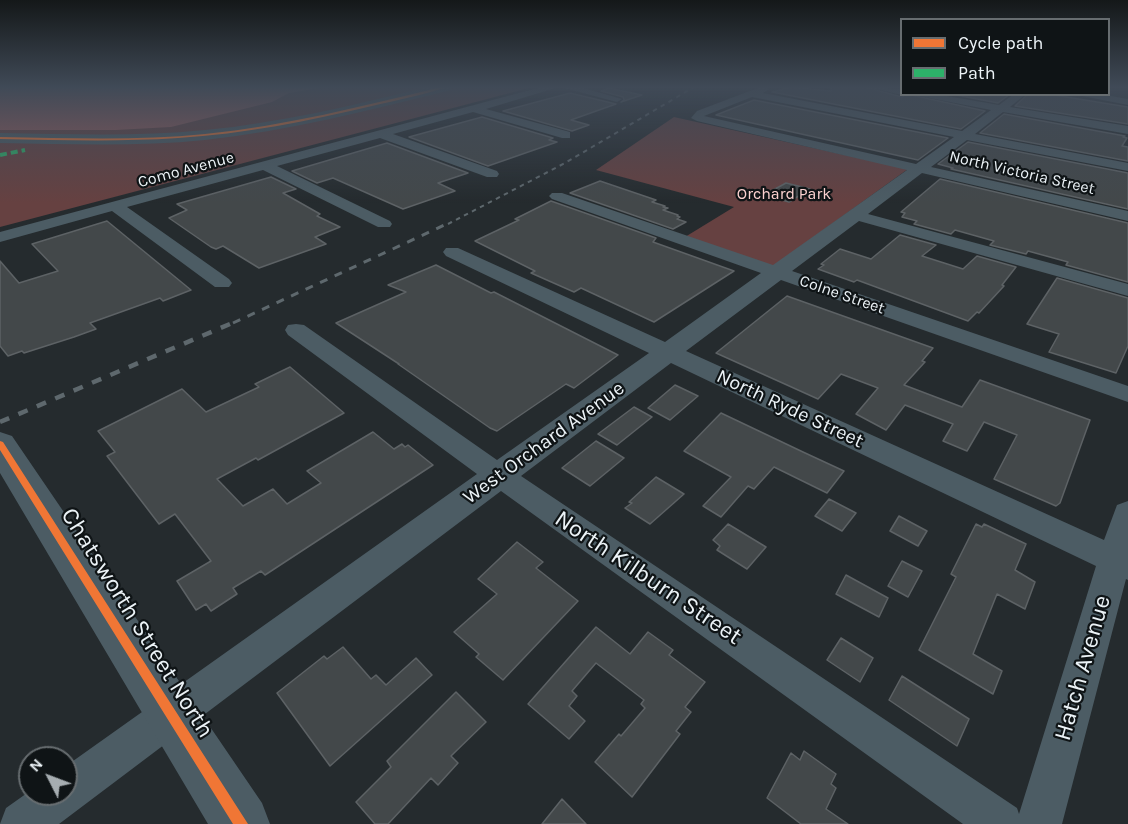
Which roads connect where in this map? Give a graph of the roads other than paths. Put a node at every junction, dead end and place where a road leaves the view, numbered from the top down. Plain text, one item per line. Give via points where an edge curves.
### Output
1 (275, 125) edge
2 (413, 125) edge
3 (532, 125) edge
4 (729, 125) edge
5 (911, 125) edge
6 (979, 125) edge
7 (1101, 125) edge
8 (1128, 130) edge
9 (381, 134) junction
10 (566, 135) dead end
11 (965, 136) junction
12 (0, 138) edge
13 (264, 166) junction
14 (1128, 167) edge
15 (918, 169) junction
16 (492, 174) dead end
17 (557, 196) dead end
18 (115, 206) junction
19 (854, 215) junction
20 (1128, 216) edge
21 (384, 224) dead end
22 (0, 237) edge
23 (452, 252) dead end
24 (777, 272) junction
25 (222, 283) dead end
26 (1128, 290) edge
27 (296, 330) dead end
28 (668, 352) junction
29 (1128, 394) edge
30 (0, 444) edge
31 (499, 476) junction
32 (1128, 513) edge
33 (1121, 562) edge
34 (172, 714) junction
35 (78, 783) edge
36 (47, 806) edge
37 (22, 824) edge
38 (241, 824) edge
39 (1001, 824) edge
40 (1039, 824) edge

1 - 12 street via 143,139
2 - 9 street, Como Avenue
3 - 10 street
4 - 15 street, North Victoria Street
5 - 11 street
6 - 11 street, West Orchard Avenue
7 - 8 street
9 - 13 street, Como Avenue
9 - 16 street
11 - 14 street
11 - 15 street, West Orchard Avenue
13 - 18 street, Como Avenue
13 - 21 street
15 - 19 street, West Orchard Avenue
15 - 20 street, North Victoria Street
17 - 24 street, Colne Street
18 - 22 street, Como Avenue
18 - 25 street
19 - 24 street, West Orchard Avenue
19 - 26 street
23 - 28 street, North Ryde Street
24 - 28 street, West Orchard Avenue
24 - 29 street, Colne Street
27 - 31 street, North Kilburn Street
28 - 31 street, West Orchard Avenue
28 - 33 street, North Ryde Street
30 - 34 street, Chatsworth Street North
31 - 34 street, West Orchard Avenue
31 - 39 street, North Kilburn Street
32 - 33 street, Hatch Avenue
33 - 40 street, Hatch Avenue
34 - 35 street, West Orchard Avenue
34 - 38 street, Chatsworth Street North
36 - 37 street, West Orchard Avenue

